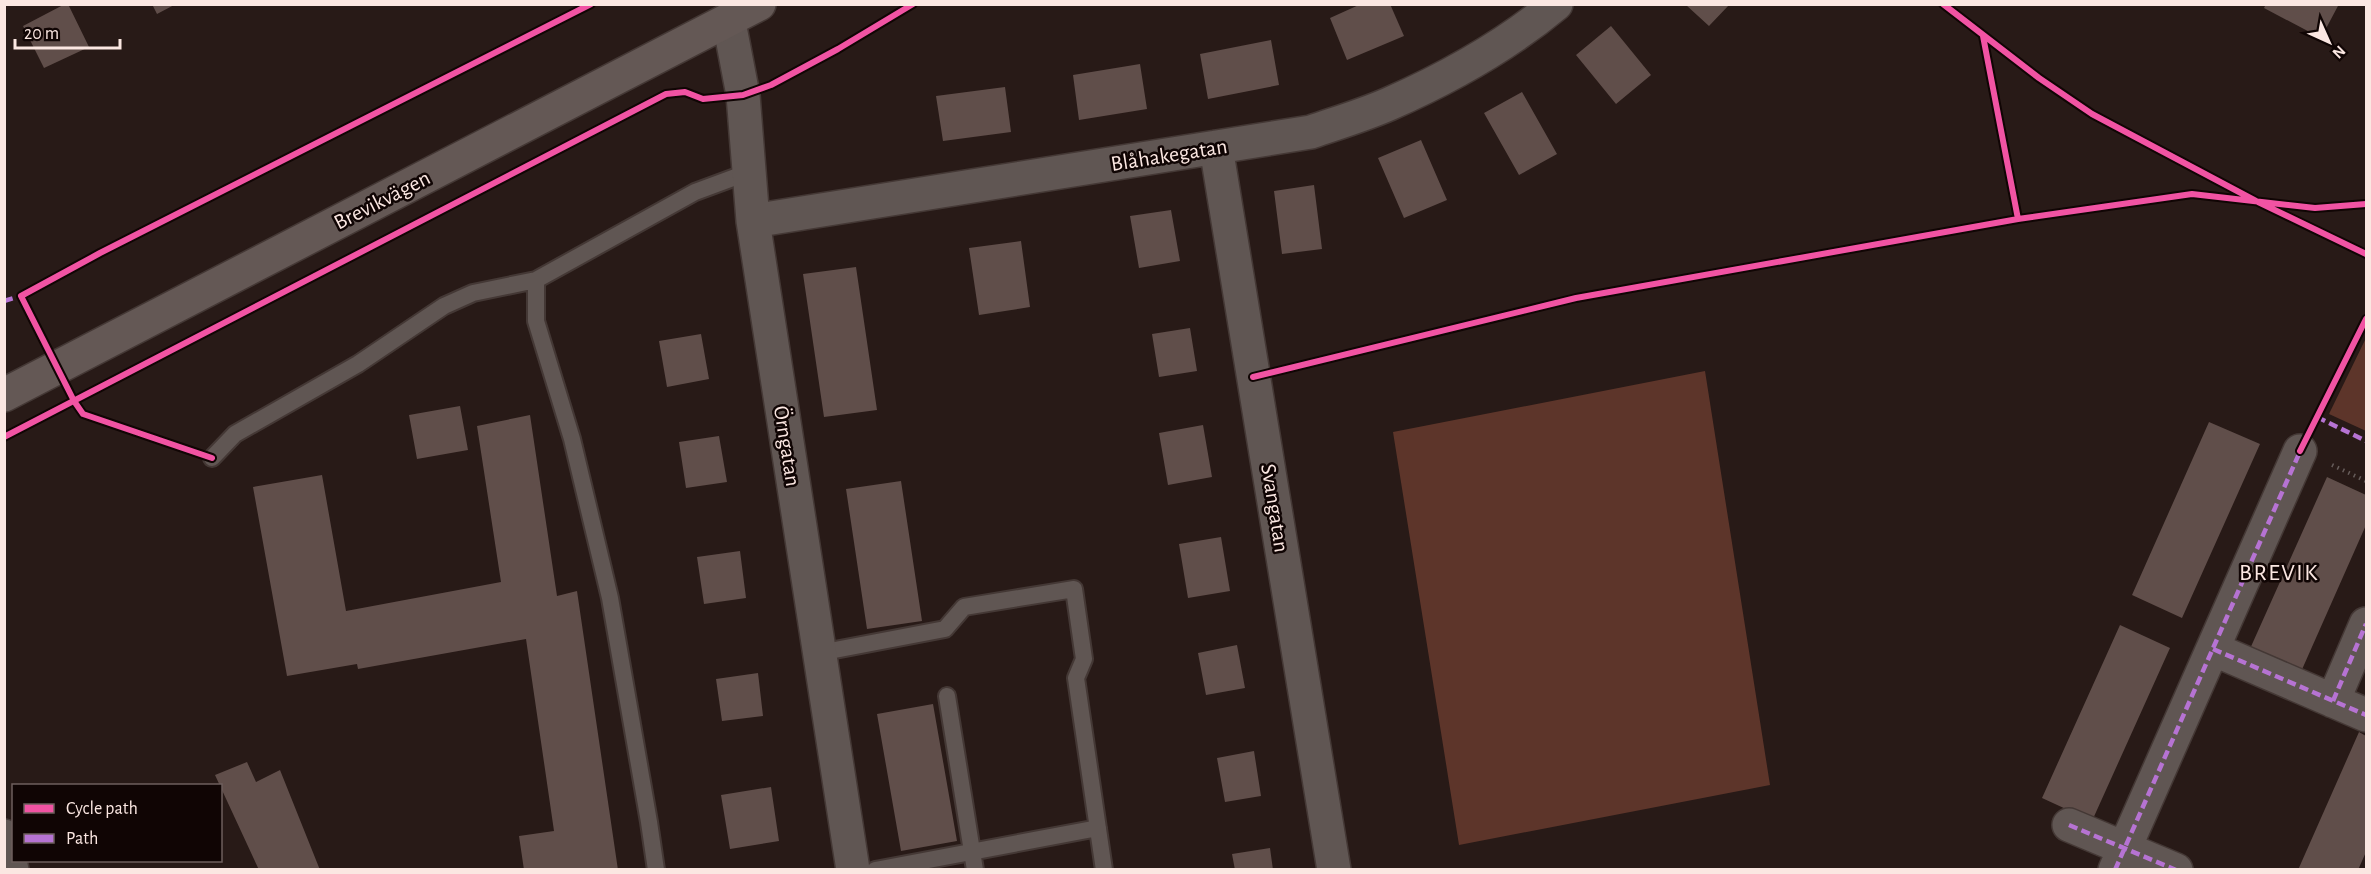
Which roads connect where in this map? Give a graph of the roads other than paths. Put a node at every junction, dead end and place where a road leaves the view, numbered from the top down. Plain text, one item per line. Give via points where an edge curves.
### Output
1 (759, 4) edge
2 (1556, 4) edge
3 (729, 22) junction
4 (1216, 147) junction
5 (749, 172) junction
6 (753, 221) junction
7 (536, 280) junction
8 (4, 395) edge
9 (2300, 451) dead end
10 (212, 458) dead end
11 (2367, 624) edge
12 (2214, 649) junction
13 (819, 653) junction
14 (948, 696) dead end
15 (2332, 701) junction
16 (2367, 715) edge
17 (2069, 825) dead end
18 (1098, 828) junction
19 (4, 836) edge
20 (972, 852) junction
21 (2120, 859) edge
22 (12, 870) edge
23 (656, 870) edge
24 (853, 870) edge
25 (875, 870) edge
26 (975, 870) edge
27 (1104, 870) edge
28 (1334, 870) edge
29 (2176, 870) edge

1 - 3 street, Brevikvägen
2 - 4 street, Blåhakegatan via 1470,63 1388,104 1311,132
3 - 5 street, Örngatan via 743,95
3 - 8 street, Brevikvägen
4 - 6 street, Blåhakegatan
4 - 28 street, Svangatan
5 - 6 street, Örngatan
5 - 7 lane via 695,192
6 - 13 street, Örngatan
7 - 10 lane via 473,292 444,306 358,364 235,435
7 - 23 lane via 536,321 572,439 610,598
9 - 12 street
11 - 15 street
12 - 15 street
12 - 21 street
13 - 18 lane via 945,628 964,607 1074,589 1084,659 1076,678
13 - 24 street, Örngatan
14 - 20 lane
15 - 16 street
17 - 21 street
18 - 20 lane
18 - 27 lane
19 - 22 street
20 - 25 lane
20 - 26 lane
21 - 29 street

